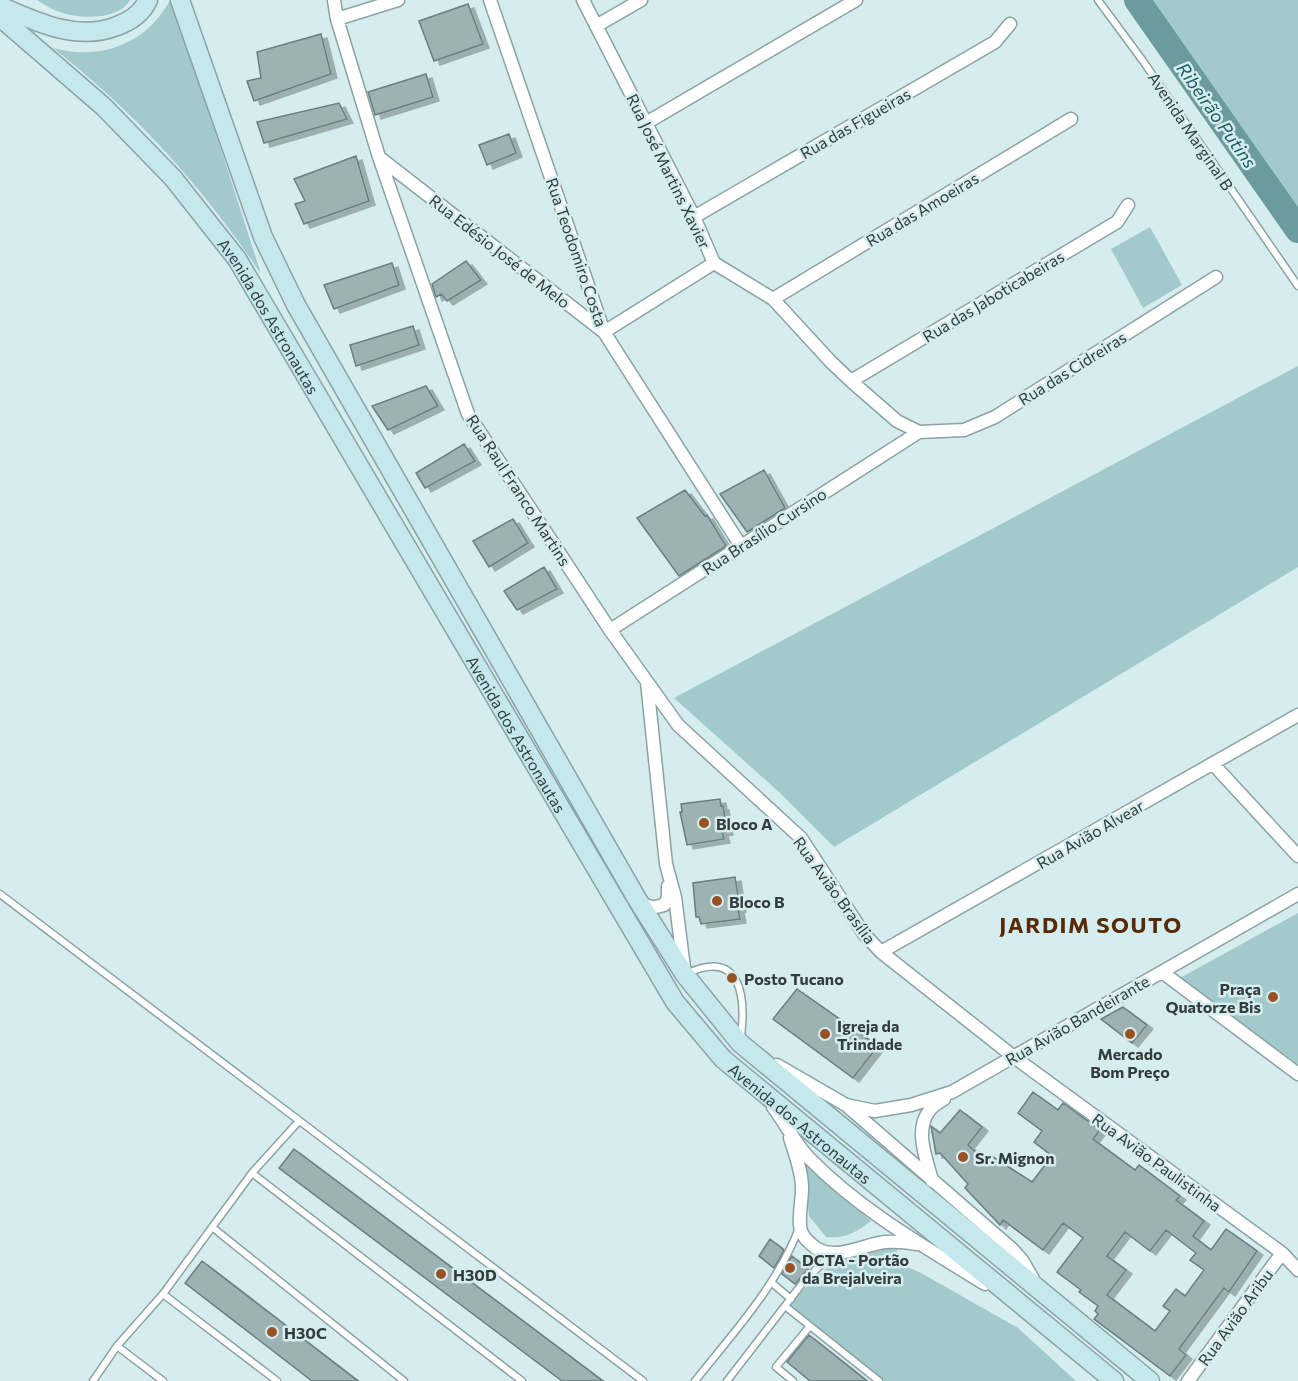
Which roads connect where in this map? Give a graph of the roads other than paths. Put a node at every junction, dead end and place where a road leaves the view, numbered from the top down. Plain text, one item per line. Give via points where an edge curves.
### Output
1 (148, 0) edge
2 (180, 0) edge
3 (334, 0) edge
4 (398, 0) edge
5 (490, 0) edge
6 (583, 0) edge
7 (641, 0) edge
8 (856, 0) edge
9 (1098, 0) edge
10 (0, 6) edge
11 (0, 17) edge
12 (337, 19) junction
13 (1010, 24) dead end
14 (596, 26) junction
15 (1071, 119) dead end
16 (646, 123) junction
17 (379, 157) junction
18 (1128, 205) dead end
19 (694, 217) junction
20 (714, 263) junction
21 (1216, 277) dead end
22 (1298, 286) edge
23 (773, 299) junction
24 (604, 332) junction
25 (851, 381) junction
26 (919, 432) junction
27 (741, 546) junction
28 (610, 630) junction
29 (647, 681) junction
30 (1298, 715) edge
31 (1213, 764) junction
32 (1298, 856) edge
33 (666, 864) junction
34 (0, 894) edge
35 (1298, 894) edge
36 (637, 899) junction
37 (881, 952) junction
38 (1162, 972) junction
39 (685, 975) junction
40 (740, 1043) junction
41 (1014, 1057) junction
42 (1298, 1074) edge
43 (952, 1092) junction
44 (815, 1096) junction
45 (846, 1105) junction
46 (788, 1120) junction
47 (299, 1121) junction
48 (252, 1173) junction
49 (932, 1181) junction
50 (956, 1211) junction
51 (212, 1227) junction
52 (800, 1227) junction
53 (929, 1240) junction
54 (844, 1252) junction
55 (1282, 1253) junction
56 (1298, 1270) edge
57 (772, 1282) junction
58 (163, 1294) junction
59 (791, 1299) junction
60 (785, 1306) junction
61 (810, 1326) junction
62 (117, 1346) junction
63 (93, 1381) edge
64 (163, 1381) edge
65 (277, 1381) edge
66 (404, 1381) edge
67 (522, 1381) edge
68 (643, 1381) edge
69 (695, 1381) edge
70 (727, 1381) edge
71 (793, 1381) edge
72 (879, 1381) edge
73 (1114, 1381) edge
74 (1150, 1381) edge
75 (1188, 1381) edge

1 - 10 main road via 132,20 108,30 84,33 50,26
2 - 36 main road, Avenida dos Astronautas via 263,237 296,304
3 - 12 street, Rua Raul Franco Martins
4 - 12 street
5 - 24 street, Rua Teodomiro Costa
6 - 14 street, Rua José Martins Xavier
7 - 14 street
8 - 16 street
9 - 22 lane, Avenida Marginal B
11 - 46 main road, Avenida dos Astronautas via 105,108 173,178 237,259 675,1002 723,1059
12 - 17 street, Rua Raul Franco Martins
13 - 19 street, Rua das Figueiras via 995,42
14 - 16 street, Rua José Martins Xavier
15 - 23 street, Rua das Amoeiras
16 - 19 street, Rua José Martins Xavier
17 - 24 street, Rua Edésio José de Melo
17 - 28 street, Rua Raul Franco Martins via 468,414
18 - 25 street, Rua das Jaboticabeiras via 1117,222
19 - 20 street, Rua José Martins Xavier
20 - 23 street, Rua José Martins Xavier
20 - 24 street
21 - 26 street, Rua das Cidreiras via 995,417 963,430
23 - 25 street, Rua José Martins Xavier
24 - 27 street, Rua Teodomiro Costa
25 - 26 street, Rua José Martins Xavier via 897,421
26 - 27 street, Rua Brasílio Cursino
27 - 28 street, Rua Brasílio Cursino
28 - 29 street, Rua Raul Franco Martins
29 - 33 street
29 - 37 street, Rua Avião Brasília via 678,725 801,838 864,934
30 - 31 street, Rua Avião Alvear
31 - 32 street
31 - 37 street, Rua Avião Alvear
33 - 36 street via 668,898 664,906 648,907
33 - 39 street via 675,897
34 - 47 lane
35 - 38 street, Rua Avião Bandeirante
36 - 39 main road, Avenida dos Astronautas
37 - 41 street, Rua Avião Brasília
38 - 41 street, Rua Avião Bandeirante
38 - 42 street
39 - 40 main road, Avenida dos Astronautas
39 - 40 lane via 713,965 725,968 738,984 743,1000
40 - 44 main road, Avenida dos Astronautas
41 - 43 street, Rua Avião Bandeirante
41 - 55 street, Rua Avião Paulistinha
43 - 45 street, Rua Avião Bandeirante via 875,1111
43 - 49 street via 930,1109 924,1120 923,1145
44 - 45 street
44 - 46 street
44 - 50 main road, Avenida dos Astronautas
45 - 49 street
46 - 52 street via 802,1185
46 - 53 main road, Avenida dos Astronautas
47 - 48 lane
47 - 68 lane
48 - 51 lane
48 - 67 lane
49 - 50 street
50 - 53 street
50 - 74 main road, Avenida dos Astronautas via 1038,1288
51 - 58 lane
51 - 66 lane
52 - 54 street via 805,1239 824,1254
52 - 57 lane
53 - 54 street via 884,1242
53 - 73 main road, Avenida dos Astronautas via 1028,1310
54 - 59 lane via 826,1260
55 - 56 street, Rua Avião Paulistinha
55 - 75 street, Rua Avião Aribu
57 - 59 lane
57 - 69 lane
58 - 62 lane
58 - 65 lane
59 - 60 lane
60 - 61 lane
60 - 70 lane
61 - 71 lane via 776,1367
61 - 72 lane
62 - 63 lane
62 - 64 lane

